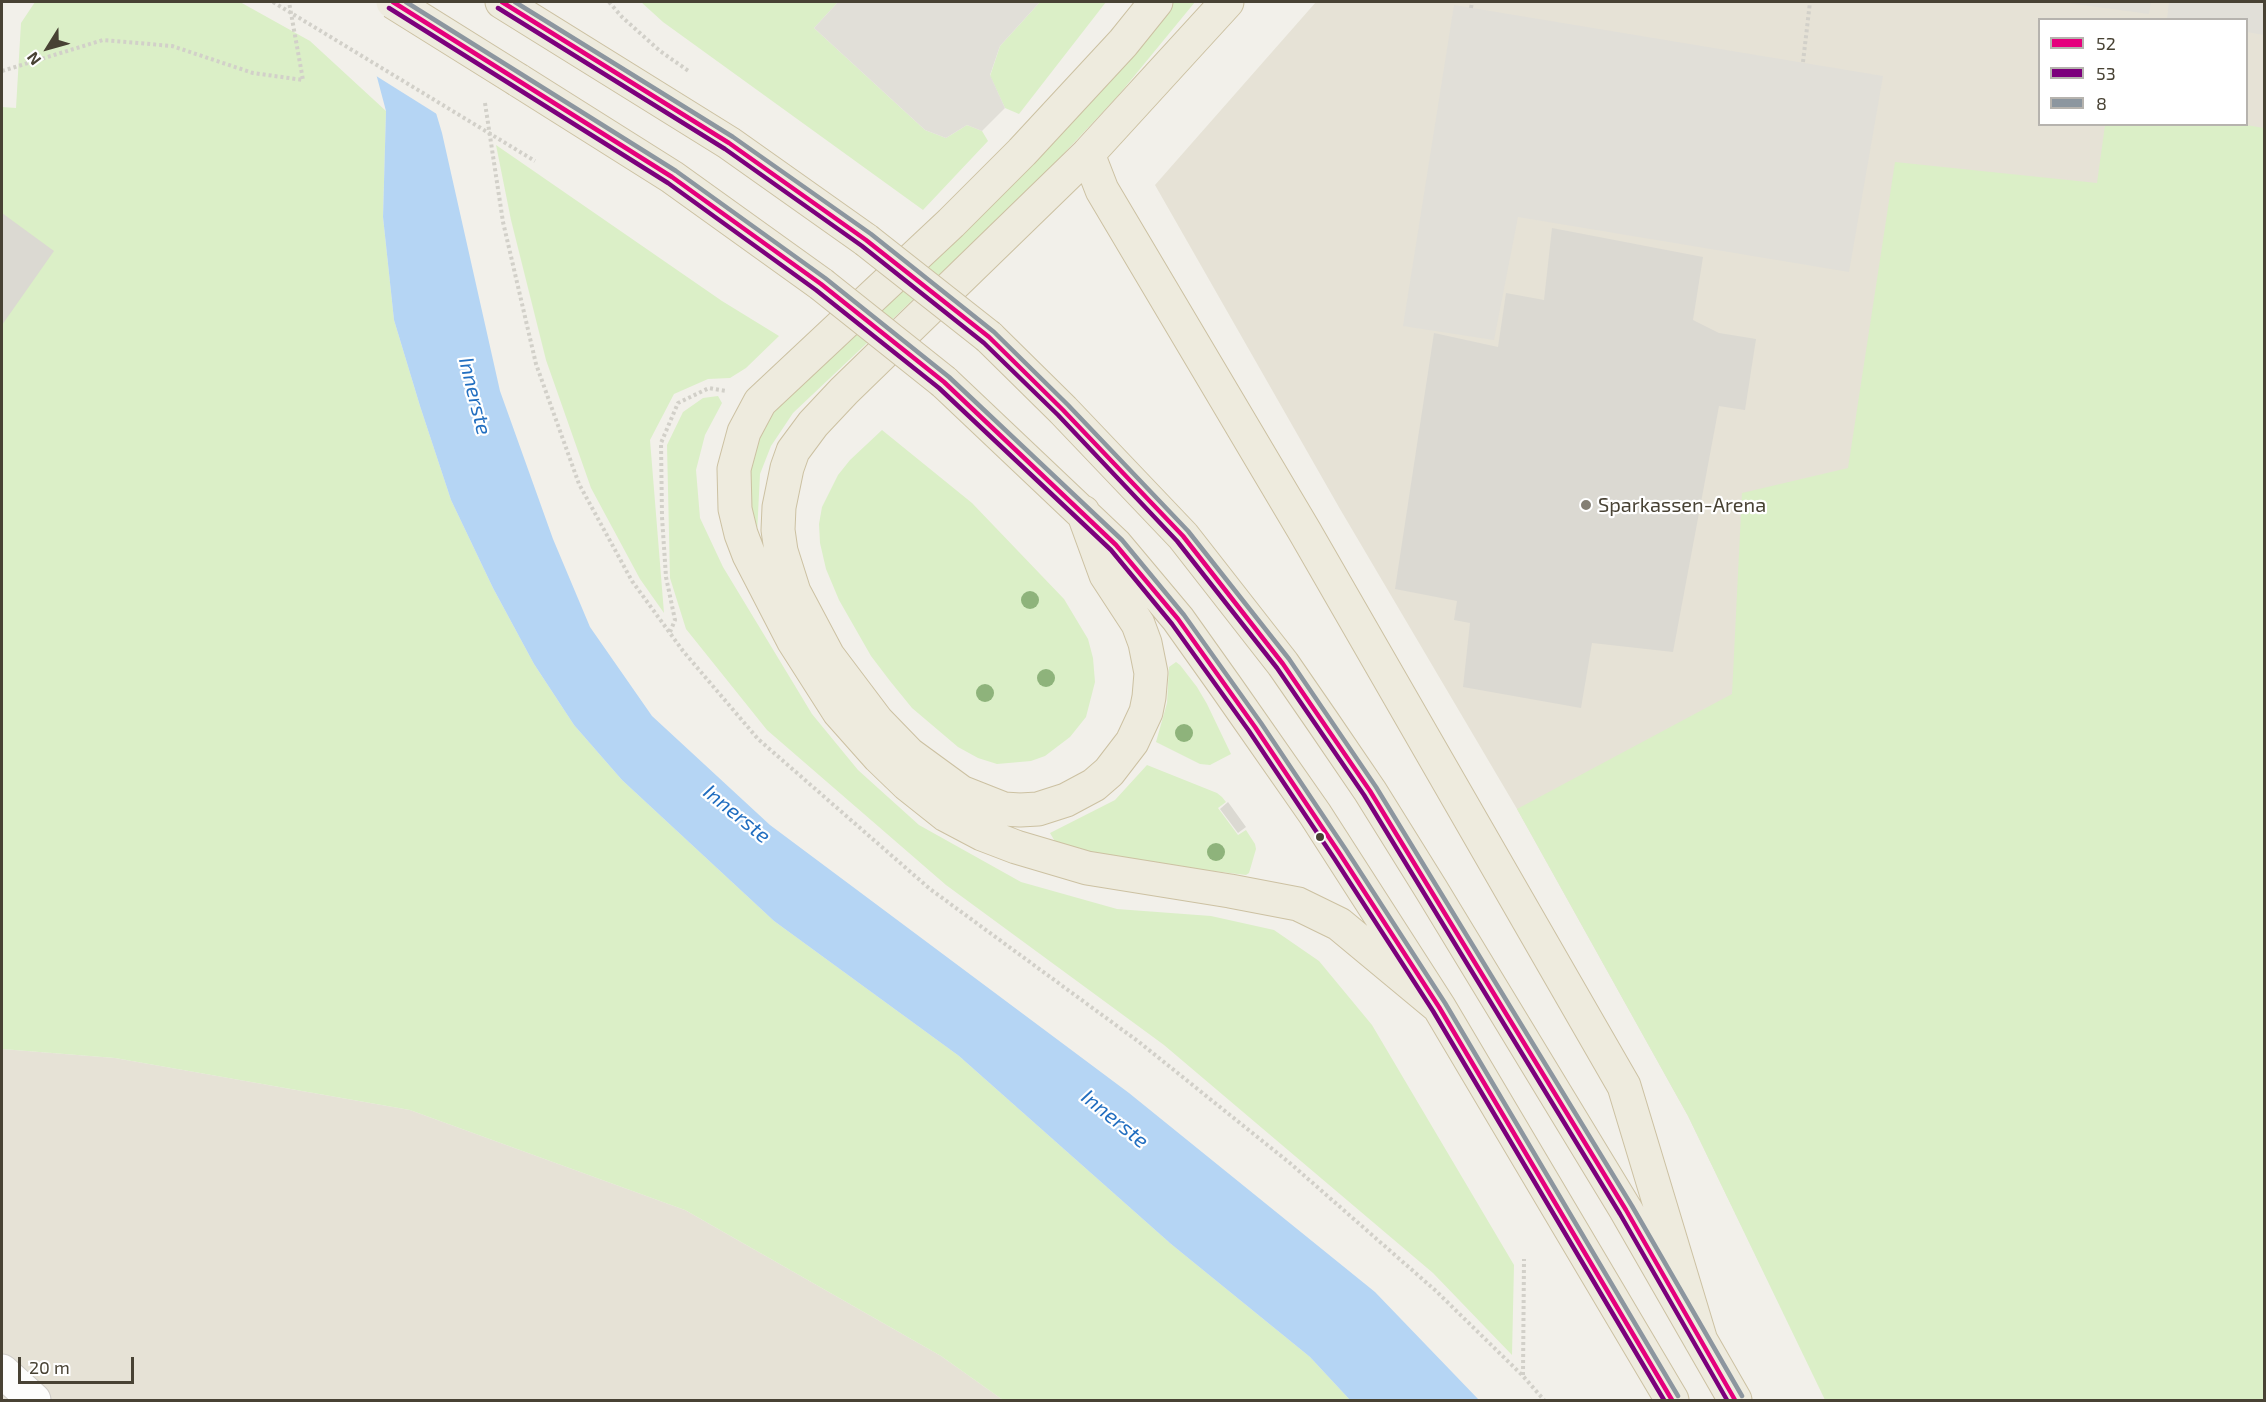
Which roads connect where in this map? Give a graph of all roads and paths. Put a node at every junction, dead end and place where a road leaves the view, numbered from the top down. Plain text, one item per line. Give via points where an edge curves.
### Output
1 (273, 2) edge
2 (289, 2) edge
3 (393, 2) edge
4 (502, 2) edge
5 (1156, 2) edge
6 (1227, 2) edge
7 (1472, 2) edge
8 (1810, 2) edge
9 (1471, 8) dead end
10 (1803, 62) dead end
11 (2, 71) edge
12 (1088, 154) junction
13 (535, 161) dead end
14 (729, 391) dead end
15 (1083, 512) junction
16 (670, 633) dead end
17 (1439, 1007) junction
18 (1524, 1258) dead end
19 (1701, 1341) junction
20 (2, 1371) edge
21 (1523, 1376) dead end
22 (34, 1401) edge
23 (1672, 1401) edge
24 (1735, 1401) edge

1 - 13 path, bridge
2 - 11 path via 303,80 253,73 172,46 103,40
3 - 15 highway, bridge via 672,177 821,284 944,382
4 - 19 highway, bridge via 729,143 866,240 989,337 1183,536 1310,703 1370,791 1626,1210
5 - 17 highway via 1123,43 1014,159 760,402 744,432 734,469 735,509 741,534 793,640 839,712 907,784 946,815 1016,848 1087,868 1298,904 1339,924
6 - 12 highway
7 - 9 path
8 - 10 path
12 - 15 highway via 813,424 793,451 779,507 781,551 794,592 843,678 877,722 924,768 961,792 1004,809 1038,809 1095,785 1132,742 1146,712 1151,673 1145,643 1138,624 1106,575
12 - 19 highway via 1102,190 1311,542 1624,1086
14 - 16 path via 709,388 678,403 662,443 666,577 675,620
15 - 17 highway via 1116,544 1178,619 1315,814
17 - 23 highway
18 - 21 path
19 - 24 highway
20 - 22 street

